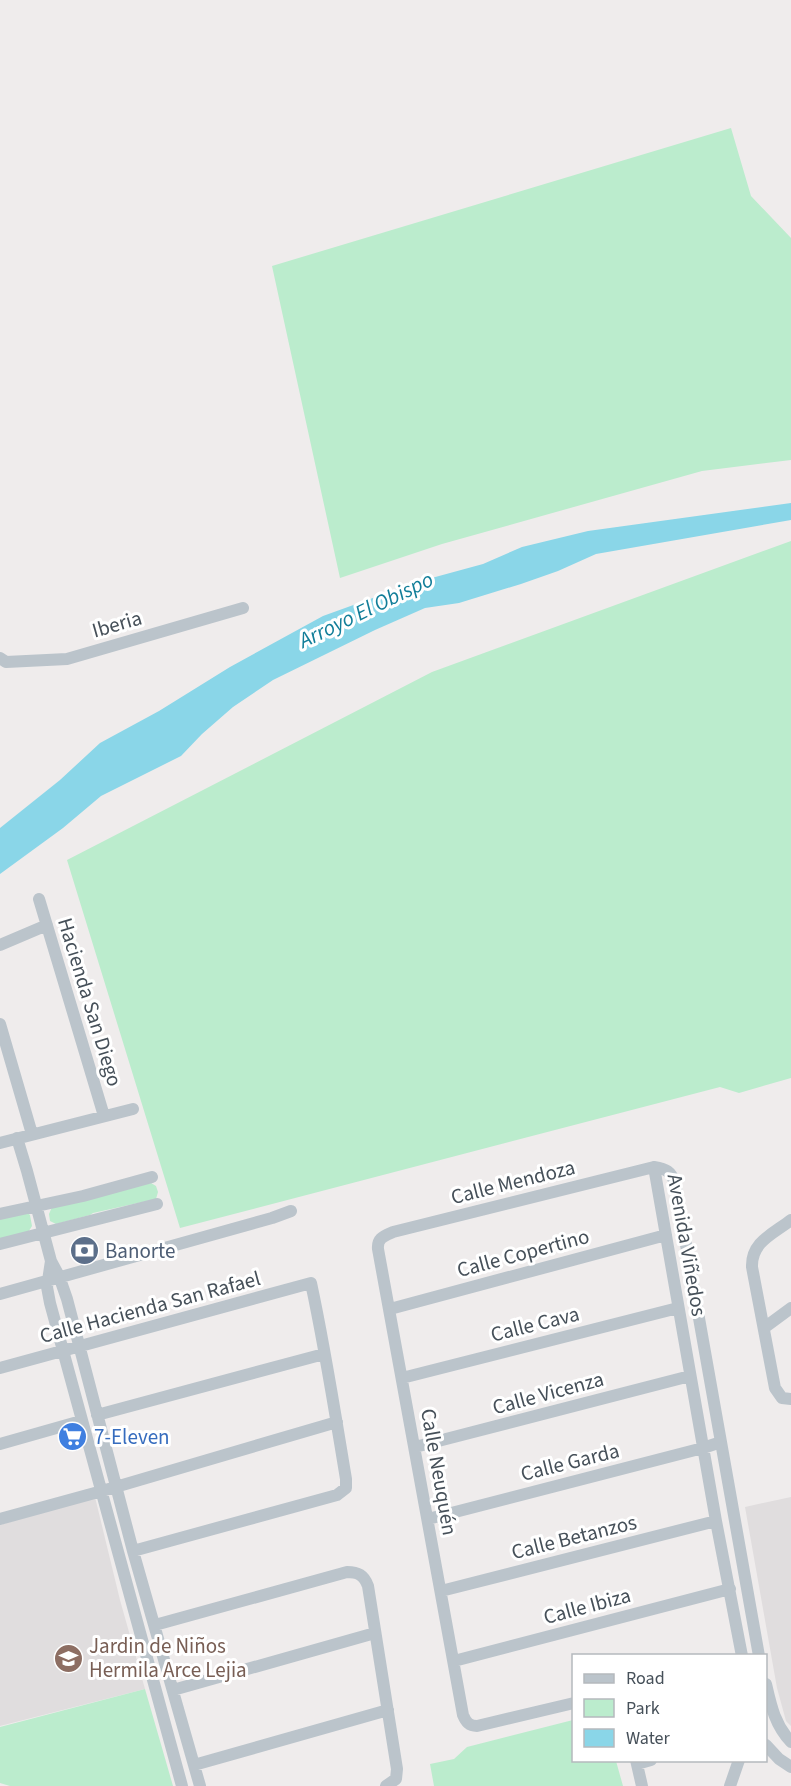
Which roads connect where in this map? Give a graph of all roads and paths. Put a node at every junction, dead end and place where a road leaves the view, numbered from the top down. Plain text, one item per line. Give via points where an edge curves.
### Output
1 (243, 608) dead end
2 (0, 658) edge
3 (39, 899) dead end
4 (47, 925) junction
5 (0, 945) edge
6 (0, 1024) edge
7 (133, 1109) dead end
8 (104, 1116) junction
9 (33, 1134) junction
10 (17, 1138) junction
11 (0, 1143) edge
12 (654, 1167) junction
13 (152, 1177) dead end
14 (36, 1204) junction
15 (157, 1204) dead end
16 (291, 1211) dead end
17 (0, 1214) edge
18 (791, 1220) edge
19 (44, 1233) junction
20 (666, 1235) junction
21 (382, 1237) joint
22 (0, 1244) edge
23 (54, 1278) junction
24 (0, 1294) edge
25 (678, 1308) junction
26 (791, 1308) edge
27 (390, 1309) junction
28 (764, 1328) junction
29 (80, 1348) junction
30 (62, 1352) junction
31 (324, 1354) junction
32 (0, 1368) edge
33 (690, 1376) junction
34 (402, 1378) junction
35 (791, 1399) edge
36 (97, 1415) junction
37 (81, 1421) junction
38 (337, 1422) junction
39 (721, 1442) junction
40 (0, 1444) edge
41 (416, 1448) junction
42 (703, 1448) junction
43 (116, 1486) junction
44 (102, 1491) junction
45 (0, 1519) edge
46 (428, 1519) junction
47 (716, 1521) junction
48 (133, 1551) junction
49 (730, 1589) junction
50 (441, 1591) junction
51 (155, 1625) junction
52 (375, 1633) junction
53 (742, 1654) edge
54 (759, 1654) edge
55 (454, 1661) junction
56 (173, 1690) junction
57 (767, 1691) edge
58 (572, 1703) edge
59 (388, 1710) junction
60 (791, 1742) edge
61 (767, 1747) edge
62 (636, 1762) edge
63 (740, 1762) edge
64 (194, 1765) junction
65 (791, 1767) edge
66 (182, 1786) edge
67 (200, 1786) edge
68 (386, 1786) edge
69 (642, 1786) edge
70 (730, 1786) edge

1 - 2 street, Iberia via 67,659 6,662
3 - 4 street, Hacienda San Diego
4 - 5 street
4 - 8 street, Hacienda San Diego
6 - 9 street
7 - 8 street
8 - 9 street
9 - 10 street
10 - 11 street
10 - 14 street
12 - 20 street, Avenida Viñedos
12 - 21 street, Calle Mendoza
12 - 39 street, Avenida Viñedos via 668,1170 675,1183
13 - 14 street
14 - 17 street
14 - 19 street
15 - 19 street
16 - 23 street
18 - 28 street via 762,1241 752,1258
19 - 22 street
19 - 23 street
20 - 25 street, Avenida Viñedos
20 - 27 street, Calle Copertino
21 - 27 street, Calle Neuquén via 378,1249
23 - 24 street
23 - 29 street via 68,1299
23 - 30 street via 50,1303
25 - 33 street, Avenida Viñedos
25 - 34 street, Calle Cava
26 - 28 street
27 - 34 street, Calle Neuquén
28 - 35 street via 777,1392 782,1398
29 - 30 street, Calle Hacienda San Rafael
29 - 31 street, Calle Hacienda San Rafael via 311,1283
29 - 36 street
30 - 32 street, Calle Hacienda San Rafael
30 - 37 street
31 - 36 street
31 - 38 street
33 - 41 street, Calle Vicenza
33 - 42 street, Avenida Viñedos
34 - 41 street, Calle Neuquén
36 - 43 street
37 - 40 street
37 - 44 street
38 - 43 street
38 - 48 street via 346,1479 346,1488 337,1495
39 - 42 street, Calle Garda
39 - 54 street, Avenida Viñedos
41 - 46 street, Calle Neuquén
42 - 46 street, Calle Garda
42 - 47 street, Avenida Viñedos
43 - 44 street
43 - 48 street
44 - 45 street
44 - 66 street
46 - 50 street, Calle Neuquén
47 - 49 street, Avenida Viñedos
47 - 50 street, Calle Betanzos
48 - 51 street
49 - 53 street, Avenida Viñedos
49 - 55 street, Calle Ibiza
50 - 55 street, Calle Neuquén
51 - 52 street via 356,1572 366,1581
51 - 56 street
52 - 56 street
52 - 59 street
55 - 58 street, Calle Neuquén via 464,1715 471,1726
56 - 64 street
57 - 60 street via 777,1724
59 - 64 street
59 - 68 street via 397,1768 396,1779
61 - 65 street
62 - 69 street
63 - 70 street
64 - 67 street

